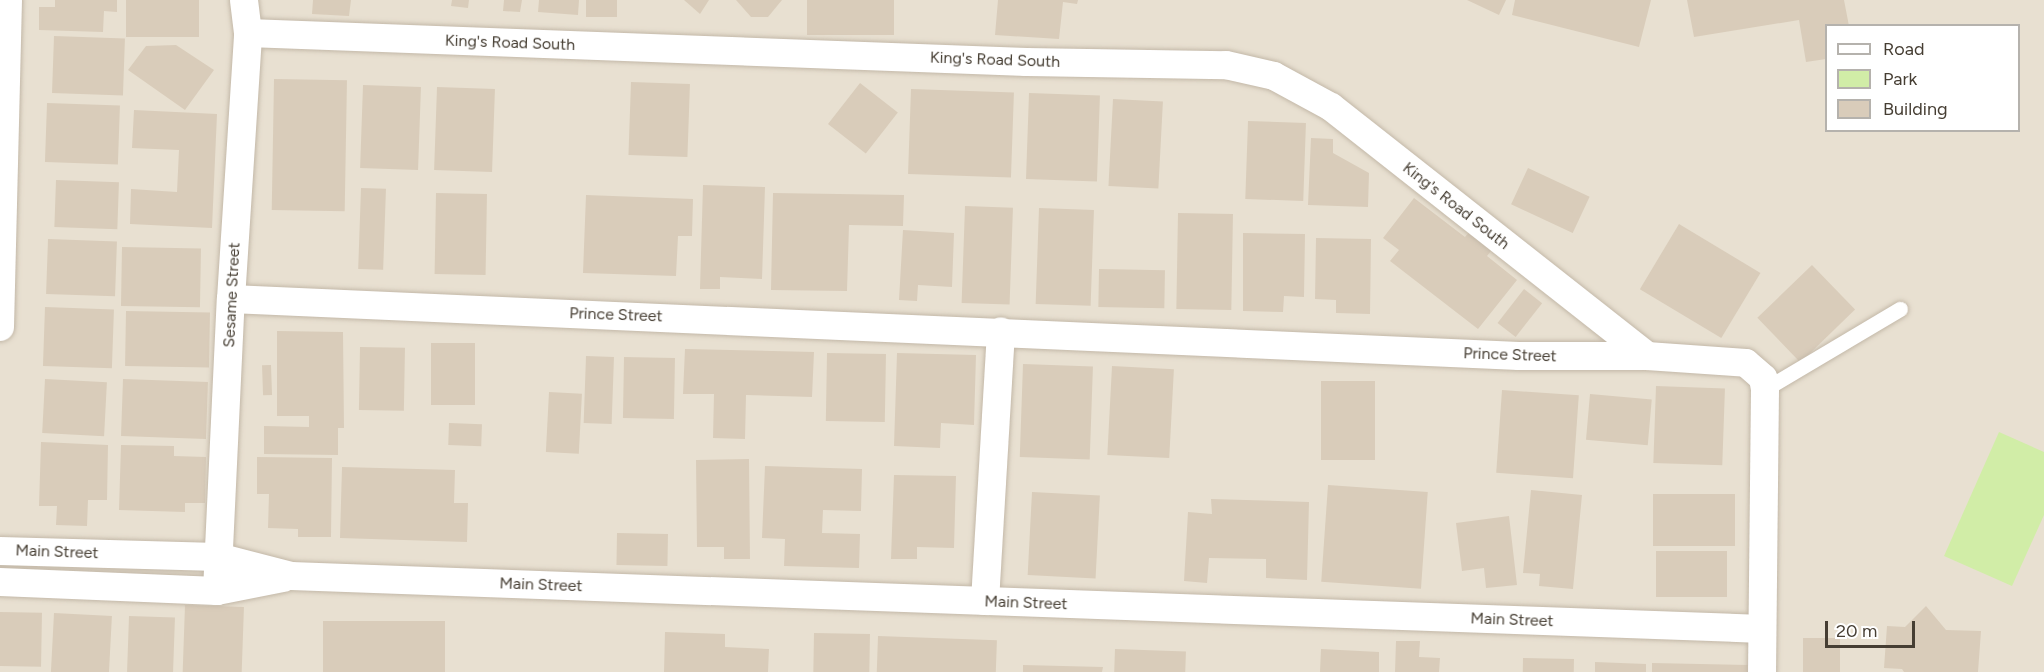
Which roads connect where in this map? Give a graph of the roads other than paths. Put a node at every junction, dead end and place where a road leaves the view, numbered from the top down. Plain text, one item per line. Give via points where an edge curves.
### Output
1 (8, 0) edge
2 (244, 0) edge
3 (248, 33) junction
4 (231, 299) junction
5 (1900, 309) dead end
6 (0, 327) edge
7 (1001, 331) junction
8 (1647, 357) junction
9 (1765, 389) junction
10 (0, 551) edge
11 (218, 557) junction
12 (291, 576) junction
13 (0, 582) edge
14 (217, 591) junction
15 (986, 601) junction
16 (1762, 629) junction
17 (1762, 672) edge

1 - 6 street
2 - 3 street, Sesame Street
3 - 4 street, Sesame Street
3 - 8 street, King's Road South via 1026,62 1226,65 1274,76 1331,107
4 - 7 street, Prince Street
4 - 11 street, Sesame Street
5 - 9 lane
7 - 8 street, Prince Street via 1507,356
7 - 15 street
8 - 9 street, Prince Street via 1746,363 1763,378
9 - 16 street
10 - 11 street, Main Street
11 - 12 street, Main Street
11 - 14 street, Sesame Street
12 - 14 street, Main Street
12 - 15 street, Main Street
13 - 14 street, Main Street
15 - 16 street, Main Street
16 - 17 street

